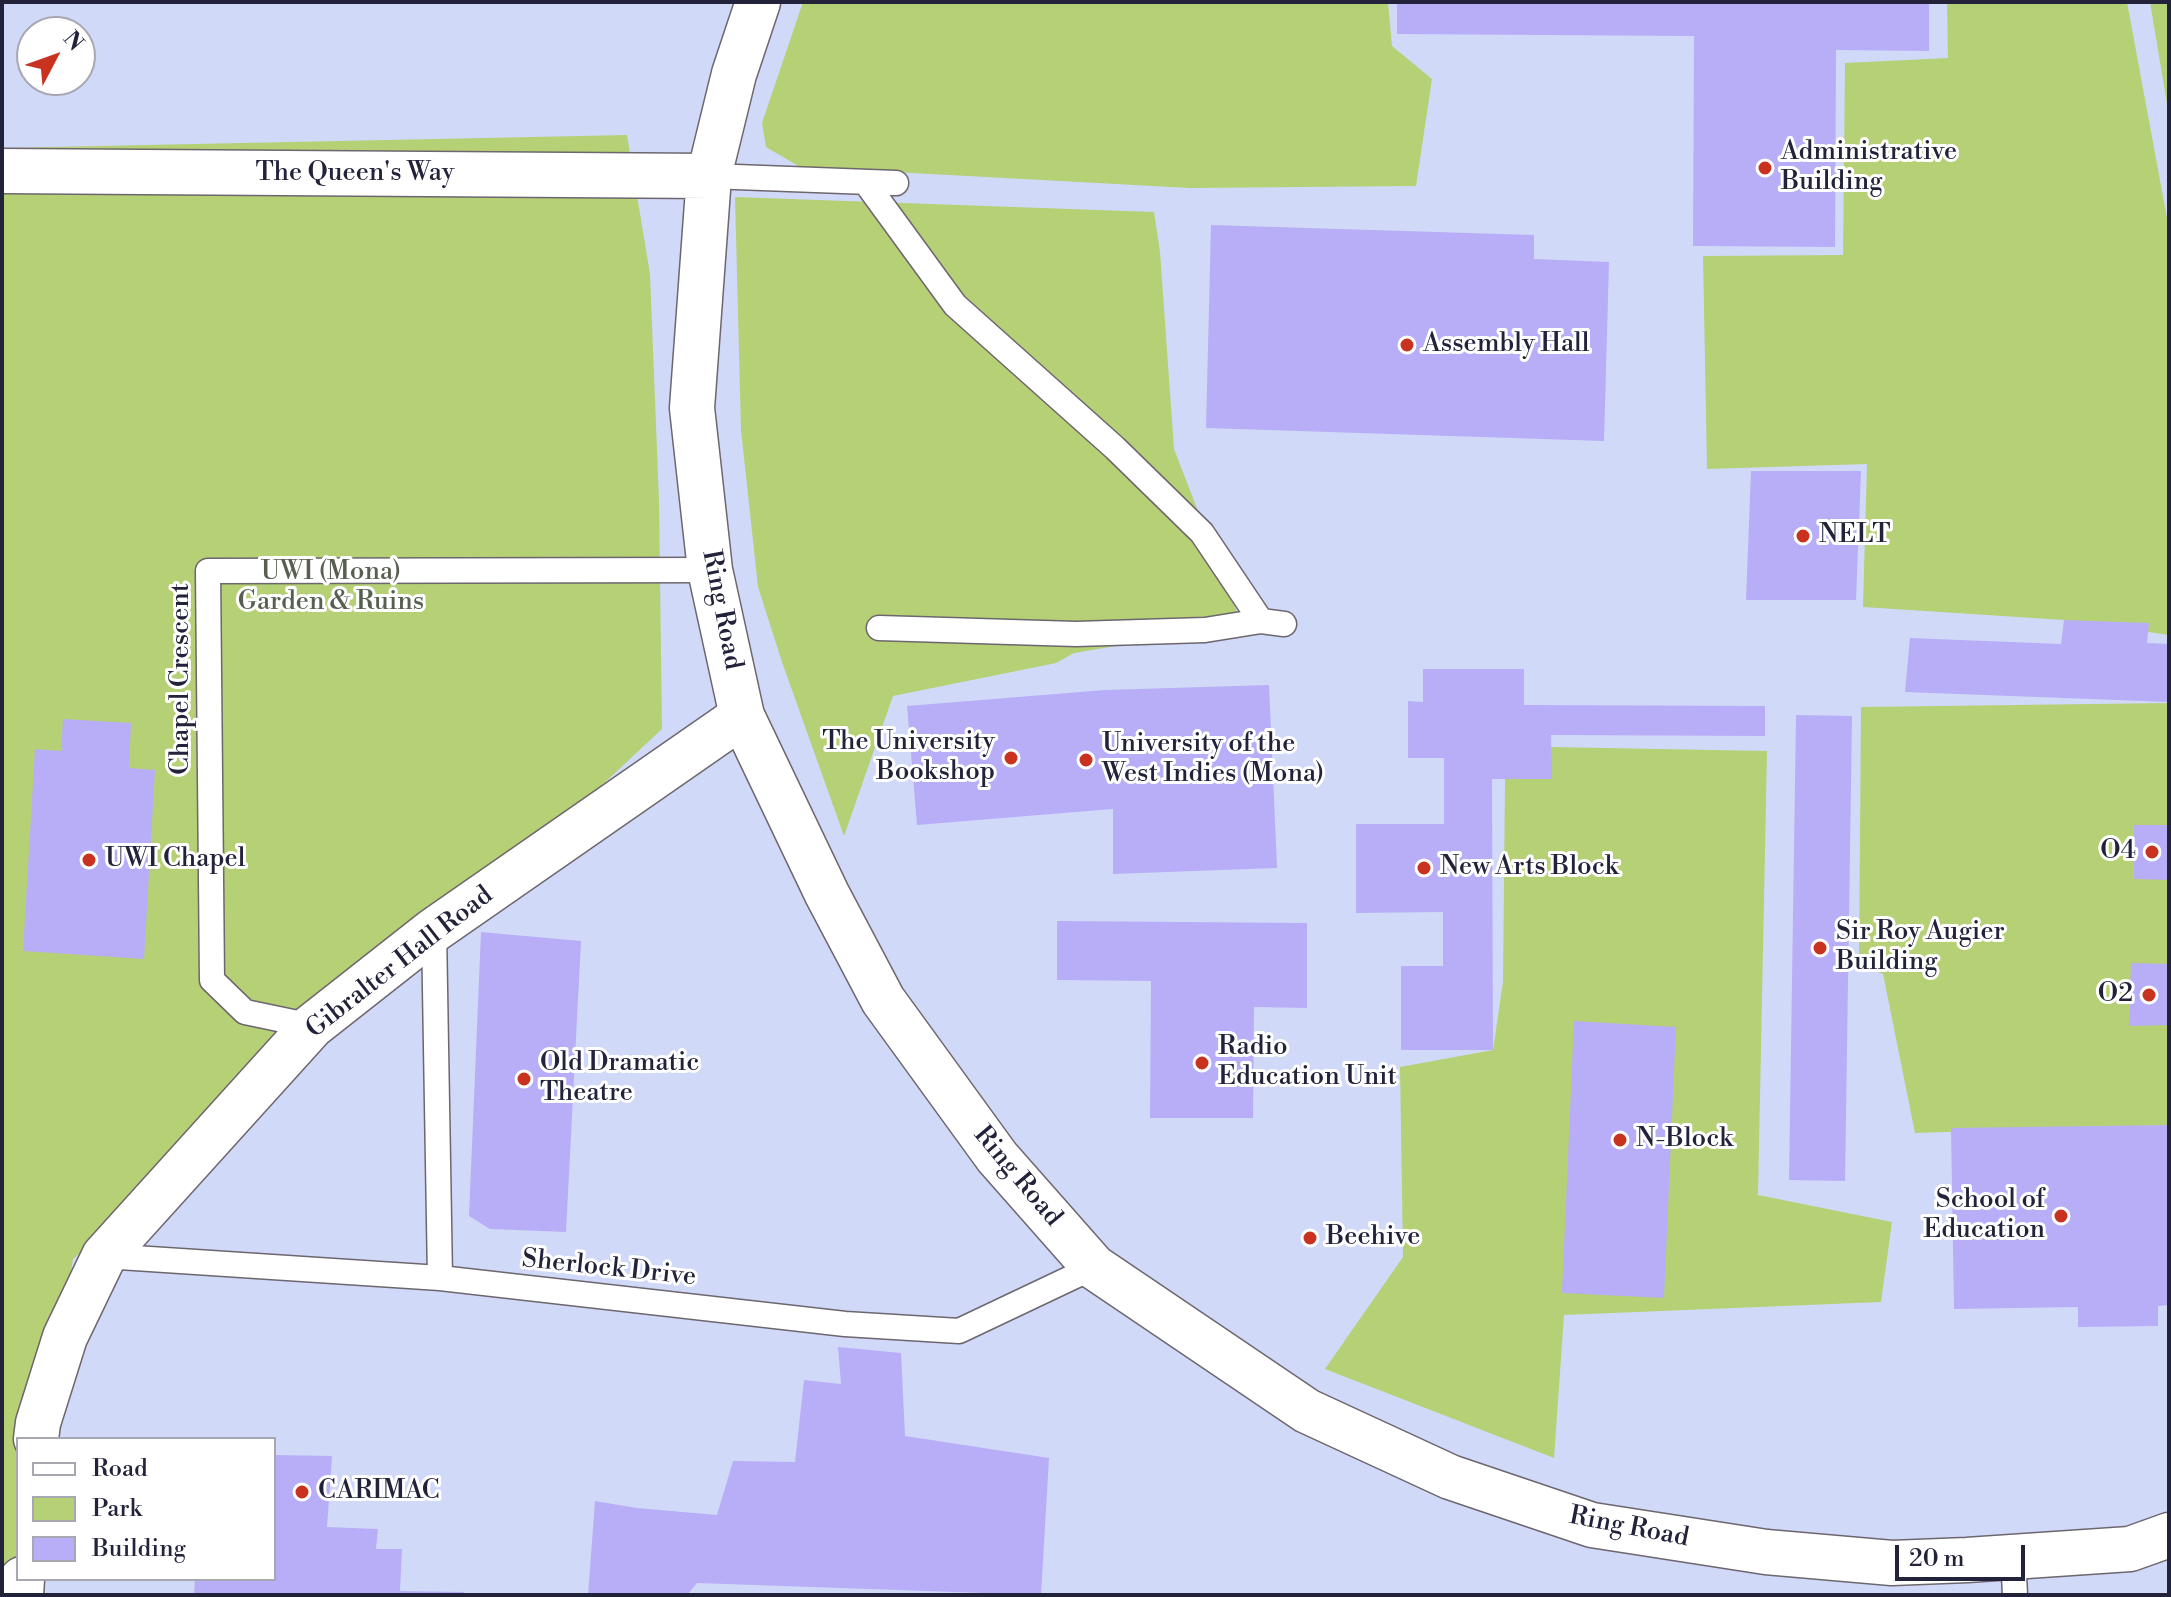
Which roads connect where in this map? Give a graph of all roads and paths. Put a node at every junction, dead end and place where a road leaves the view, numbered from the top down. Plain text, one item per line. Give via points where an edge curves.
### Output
1 (758, 2) edge
2 (2, 171) edge
3 (709, 176) junction
4 (866, 183) junction
5 (896, 183) dead end
6 (710, 570) junction
7 (879, 628) dead end
8 (742, 716) junction
9 (434, 930) junction
10 (312, 1026) junction
11 (104, 1256) junction
12 (1094, 1267) junction
13 (440, 1278) junction
14 (36, 1437) edge
15 (2169, 1535) edge
16 (2014, 1575) edge

1 - 3 street, Ring Road
2 - 3 street, The Queen's Way
3 - 4 lane
3 - 6 street, Ring Road via 692,408
4 - 5 lane
4 - 7 lane via 955,305 1202,533 1273,622 1076,634
6 - 8 street, Ring Road
6 - 10 lane, Chapel Crescent via 208,571 212,980 245,1012
8 - 9 street, Gibralter Hall Road
8 - 12 street, Ring Road via 883,1000 997,1157
9 - 10 street, Gibralter Hall Road
9 - 13 lane
10 - 11 street, Gibralter Hall Road
11 - 13 lane, Sherlock Drive
11 - 14 street, Gibralter Hall Road via 65,1337
12 - 13 lane, Sherlock Drive via 959,1331 845,1324
12 - 16 street, Ring Road via 1307,1411 1450,1477 1592,1525 1766,1552 1892,1563 1967,1560
15 - 16 street, Ring Road

